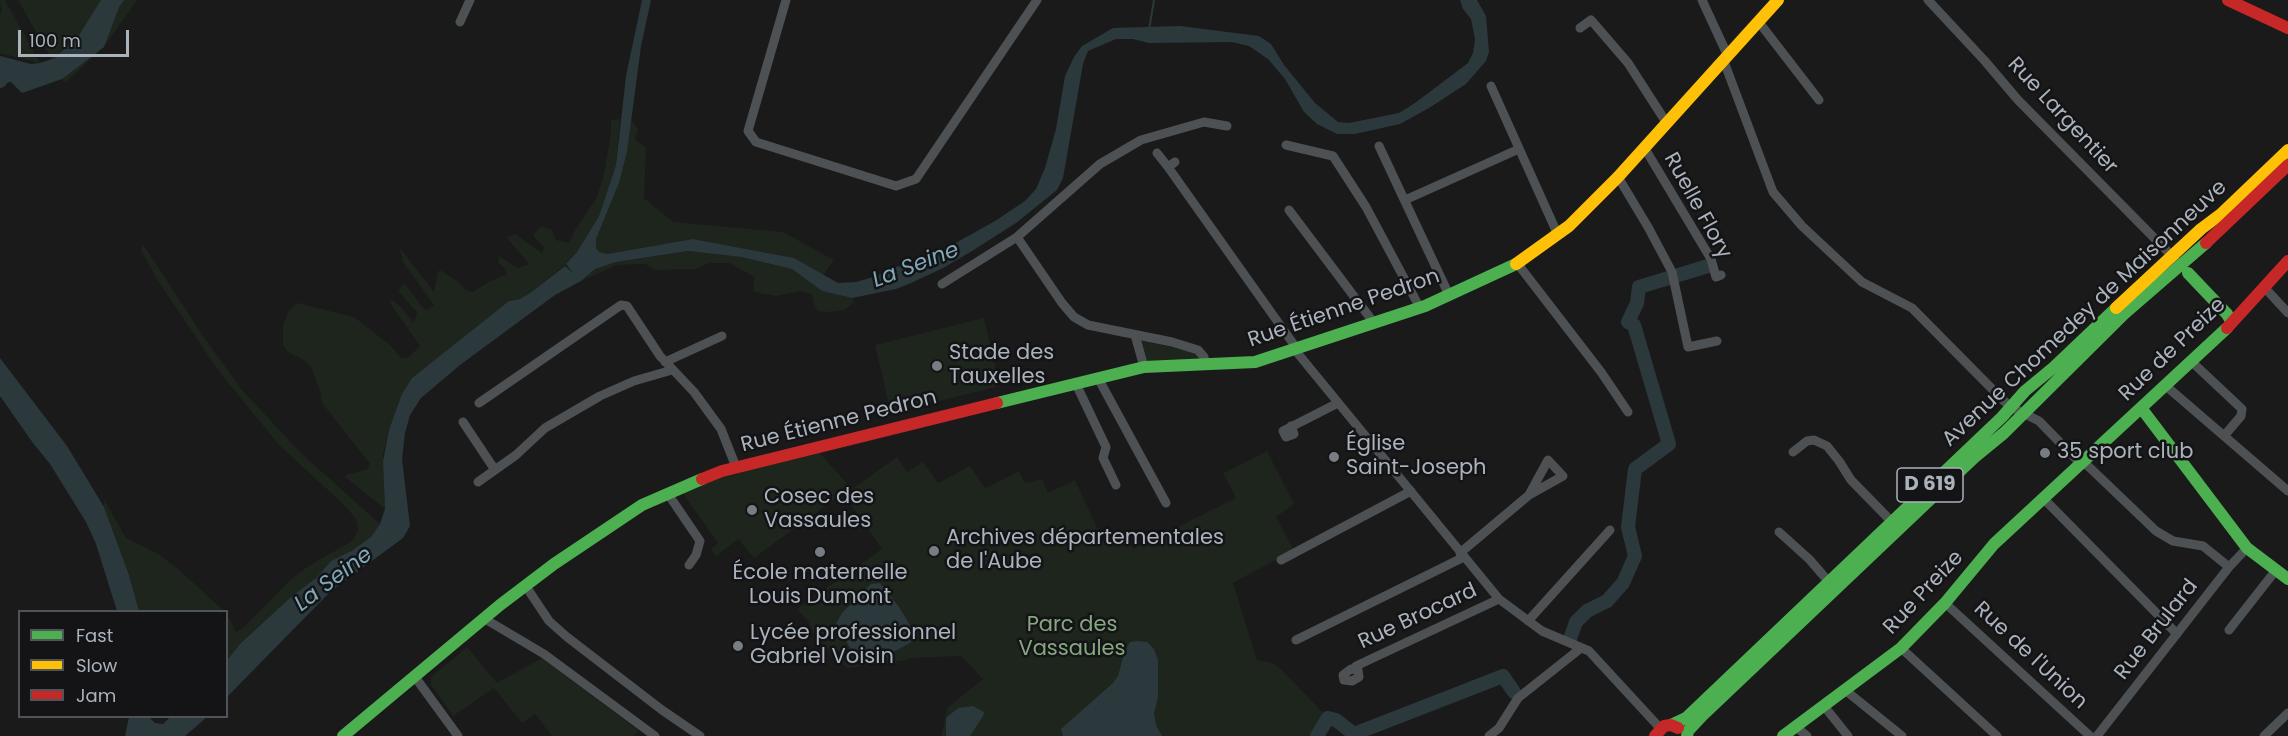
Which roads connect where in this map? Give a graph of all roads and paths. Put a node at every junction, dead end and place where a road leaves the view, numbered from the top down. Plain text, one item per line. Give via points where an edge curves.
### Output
1 (470, 0) edge
2 (786, 0) edge
3 (1037, 0) edge
4 (1702, 0) edge
5 (1778, 0) edge
6 (1928, 0) edge
7 (2228, 0) edge
8 (1758, 21) junction
9 (459, 22) dead end
10 (1580, 28) dead end
11 (2288, 28) edge
12 (1725, 57) junction
13 (1491, 86) dead end
14 (1819, 100) dead end
15 (1666, 122) junction
16 (1227, 126) dead end
17 (1286, 145) dead end
18 (1379, 146) dead end
19 (1644, 147) junction
20 (1519, 150) junction
21 (2288, 150) edge
22 (1157, 153) dead end
23 (2288, 165) edge
24 (1618, 177) junction
25 (1405, 200) junction
26 (1289, 210) dead end
27 (1558, 235) junction
28 (1017, 237) junction
29 (2172, 256) junction
30 (2288, 261) edge
31 (1517, 263) junction
32 (2184, 270) junction
33 (1721, 275) dead end
34 (942, 284) dead end
35 (2264, 287) junction
36 (1449, 295) junction
37 (1420, 308) junction
38 (2288, 313) edge
39 (2231, 321) junction
40 (1374, 323) junction
41 (1135, 335) junction
42 (722, 336) dead end
43 (1717, 341) dead end
44 (1296, 350) junction
45 (2192, 362) junction
46 (1206, 365) junction
47 (668, 366) junction
48 (1144, 367) junction
49 (1098, 378) junction
50 (1076, 384) junction
51 (2166, 386) junction
52 (479, 403) dead end
53 (1338, 403) junction
54 (2011, 407) junction
55 (2142, 409) junction
56 (1628, 412) dead end
57 (2024, 412) junction
58 (463, 422) dead end
59 (1291, 426) dead end
60 (2224, 436) junction
61 (1793, 452) dead end
62 (2082, 463) junction
63 (736, 467) junction
64 (495, 470) junction
65 (478, 482) dead end
66 (1116, 484) dead end
67 (1411, 491) junction
68 (2288, 491) edge
69 (668, 494) junction
70 (1529, 495) dead end
71 (2043, 498) junction
72 (1166, 503) dead end
73 (1892, 522) junction
74 (1610, 530) dead end
75 (1779, 532) dead end
76 (2247, 548) junction
77 (1462, 555) junction
78 (1281, 560) dead end
79 (689, 565) dead end
80 (2229, 567) junction
81 (2276, 570) junction
82 (2288, 579) edge
83 (1829, 582) junction
84 (525, 585) junction
85 (1498, 599) junction
86 (1946, 603) junction
87 (485, 618) junction
88 (1528, 621) junction
89 (2229, 630) dead end
90 (2177, 634) junction
91 (1296, 640) dead end
92 (1581, 648) junction
93 (1901, 648) junction
94 (1355, 669) dead end
95 (415, 677) junction
96 (1845, 690) junction
97 (1824, 706) junction
98 (2288, 713) edge
99 (1796, 727) junction
100 (1662, 730) edge
101 (343, 736) edge
102 (458, 736) edge
103 (655, 736) edge
104 (700, 736) edge
105 (1489, 736) edge
106 (1686, 736) edge
107 (1783, 736) edge
108 (1807, 736) edge
109 (1848, 736) edge
110 (1902, 736) edge
111 (1997, 736) edge
112 (2090, 736) edge
113 (2097, 736) edge
114 (2264, 736) edge

1 - 9 street
2 - 3 street via 748,131 756,142 896,186 916,179
4 - 12 street
5 - 8 street, Rue Étienne Pedron
6 - 29 street, Rue Largentier via 2018,100
7 - 11 street
8 - 12 street, Rue Étienne Pedron
8 - 14 street
10 - 15 street via 1591,20 1628,63
12 - 15 street, Rue Étienne Pedron
12 - 54 street via 1776,194 1802,226 1862,282 1912,308
13 - 20 street
15 - 19 street, Rue Étienne Pedron
16 - 28 street via 1204,122 1141,141 1100,164
17 - 37 street via 1333,156 1366,207
18 - 25 street
19 - 24 street, Rue Étienne Pedron
19 - 33 street, Ruelle Flory via 1711,259 1716,277
20 - 25 street
20 - 27 street
21 - 29 street, Avenue Chomedey de Maisonneuve / D 619
22 - 44 street, Rue Brocard via 1171,164
23 - 32 street, D 619
24 - 27 street, Rue Étienne Pedron
24 - 43 street via 1673,275 1688,347
25 - 36 street
26 - 40 street
27 - 31 street, Rue Étienne Pedron
28 - 34 street
28 - 41 street via 1074,317 1088,325
29 - 32 street, Rue Largentier
29 - 54 street, Avenue Chomedey de Maisonneuve / D 619
30 - 35 street, Rue de Preize
31 - 36 street, Rue Étienne Pedron
31 - 56 street
32 - 39 street
32 - 57 street, D 619 via 2124,314
35 - 38 street
35 - 39 street, Rue de Preize
36 - 37 street, Rue Étienne Pedron
37 - 40 street, Rue Étienne Pedron
39 - 45 street, Rue de Preize
40 - 44 street, Rue Étienne Pedron
41 - 46 street via 1198,351
41 - 48 street
42 - 47 street
44 - 46 street, Rue Étienne Pedron via 1255,362
44 - 53 street, Rue Brocard
45 - 51 street, Rue de Preize
45 - 60 street via 2242,410
46 - 48 street, Rue Étienne Pedron
47 - 52 street via 627,306 621,305
47 - 63 street via 694,392 721,429
47 - 64 street via 600,396 545,428
48 - 49 street, Rue Étienne Pedron
49 - 50 street, Rue Étienne Pedron
49 - 72 street
50 - 63 street, Rue Étienne Pedron
50 - 66 street via 1106,447 1103,458
51 - 55 street, Rue de Preize
51 - 60 street
53 - 59 street
53 - 67 street, Rue Brocard
54 - 57 street
54 - 73 street, Avenue Chomedey de Maisonneuve / D 619
55 - 62 street, Rue de Preize
55 - 76 street
57 - 62 street via 2039,421
57 - 106 street, D 619 via 1702,716
58 - 64 street
60 - 68 street
61 - 73 street via 1807,441 1827,446 1851,480
62 - 71 street, Rue Preize
62 - 80 street via 2156,531 2173,541 2203,546
63 - 69 street, Rue Étienne Pedron
64 - 65 street
67 - 77 street, Rue Brocard
67 - 78 street
69 - 79 street via 700,541
69 - 84 street, Rue Étienne Pedron via 642,505
70 - 77 street
71 - 86 street, Rue Preize via 1994,544
71 - 90 street
73 - 83 street, Avenue Chomedey de Maisonneuve / D 619
74 - 88 street
75 - 83 street
76 - 80 street, Rue Brulard
76 - 81 street
77 - 85 street, Rue Brocard
77 - 91 street
80 - 90 street, Rue Brulard
81 - 82 street
81 - 89 street
83 - 100 street, Avenue Chomedey de Maisonneuve / D 619 via 1686,718
84 - 87 street, Rue Étienne Pedron
84 - 104 street via 549,621 567,637
85 - 88 street, Rue Brocard
85 - 94 street, Rue Brocard
86 - 93 street, Rue Preize
86 - 112 street, Rue de l'Union
87 - 95 street, Rue Étienne Pedron
87 - 103 street via 544,654
88 - 92 street, Rue Brocard
90 - 113 street, Rue Brulard
92 - 100 street, Rue Brocard
92 - 105 street via 1518,698 1499,728
93 - 96 street, Rue Preize
93 - 111 street
95 - 101 street, Rue Étienne Pedron
95 - 102 street
96 - 97 street, Rue Preize
96 - 110 street
97 - 99 street, Rue Preize
97 - 109 street
98 - 114 street
99 - 107 street, Rue Preize
99 - 108 street
100 - 106 street via 1680,729

